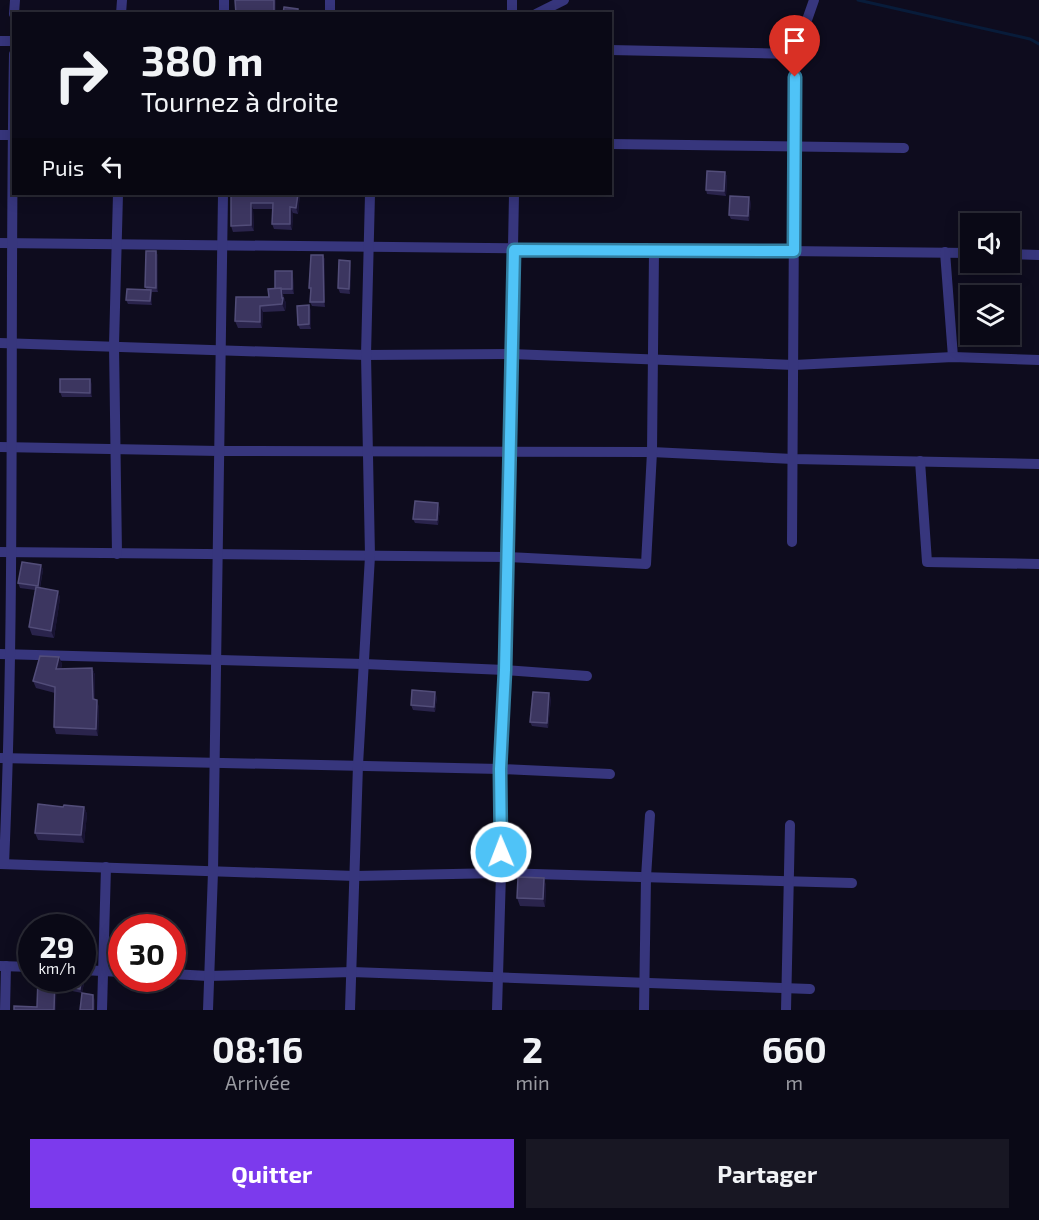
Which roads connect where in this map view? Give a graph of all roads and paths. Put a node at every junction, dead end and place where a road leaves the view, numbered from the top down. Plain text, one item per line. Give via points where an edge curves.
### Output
1 (564, 0) edge
2 (814, 0) edge
3 (540, 12) edge
4 (612, 50) edge
5 (795, 54) junction
6 (612, 144) edge
7 (794, 146) junction
8 (904, 148) dead end
9 (13, 195) edge
10 (118, 195) edge
11 (223, 195) edge
12 (370, 195) edge
13 (514, 195) edge
14 (0, 243) edge
15 (13, 243) junction
16 (116, 244) junction
17 (222, 246) junction
18 (369, 248) junction
19 (514, 250) junction
20 (654, 250) junction
21 (794, 251) junction
22 (945, 252) junction
23 (960, 253) edge
24 (1020, 254) edge
25 (1039, 255) edge
26 (0, 343) edge
27 (13, 343) junction
28 (114, 345) junction
29 (221, 349) junction
30 (366, 354) junction
31 (511, 354) junction
32 (952, 357) junction
33 (654, 360) junction
34 (1039, 360) edge
35 (794, 365) junction
36 (5, 447) edge
37 (116, 448) junction
38 (219, 451) junction
39 (510, 451) junction
40 (367, 452) junction
41 (652, 452) junction
42 (793, 459) junction
43 (920, 460) junction
44 (1039, 464) edge
45 (792, 542) dead end
46 (0, 552) edge
47 (12, 552) junction
48 (117, 554) junction
49 (217, 555) junction
50 (370, 556) junction
51 (506, 557) junction
52 (1039, 564) edge
53 (5, 654) edge
54 (215, 660) junction
55 (364, 664) junction
56 (505, 670) junction
57 (587, 676) dead end
58 (4, 758) edge
59 (214, 762) junction
60 (358, 765) junction
61 (500, 769) junction
62 (610, 774) dead end
63 (650, 815) dead end
64 (790, 825) dead end
65 (2, 864) edge
66 (106, 867) junction
67 (213, 872) junction
68 (501, 873) junction
69 (355, 876) junction
70 (646, 877) junction
71 (789, 881) junction
72 (852, 883) dead end
73 (3, 966) edge
74 (18, 967) edge
75 (96, 971) edge
76 (102, 971) junction
77 (108, 971) edge
78 (352, 972) junction
79 (186, 975) edge
80 (208, 976) junction
81 (498, 977) junction
82 (644, 983) junction
83 (786, 988) junction
84 (810, 989) dead end
85 (5, 1010) edge
86 (102, 1010) edge
87 (207, 1010) edge
88 (350, 1010) edge
89 (497, 1010) edge
90 (644, 1010) edge
91 (786, 1010) edge

1 - 3 street
2 - 5 street
4 - 5 street
5 - 7 street
6 - 7 street
7 - 8 street
7 - 21 street
9 - 15 street
10 - 16 street
11 - 17 street
12 - 18 street
13 - 19 street
14 - 15 street
15 - 16 street
15 - 27 street
16 - 17 street
16 - 28 street
17 - 18 street
17 - 29 street
18 - 19 street
18 - 30 street
19 - 20 street
19 - 31 street
20 - 21 street
20 - 33 street
21 - 22 street
21 - 35 street
22 - 23 street
22 - 32 street
24 - 25 street
26 - 27 street
27 - 28 street
27 - 36 street
28 - 29 street
28 - 37 street
29 - 30 street
29 - 38 street
30 - 31 street
30 - 40 street
31 - 33 street
31 - 39 street
32 - 34 street
32 - 35 street
33 - 35 street
33 - 41 street
35 - 42 street
36 - 37 street
36 - 47 street
37 - 38 street
37 - 48 street
38 - 40 street
38 - 49 street
39 - 40 street
39 - 41 street
39 - 51 street
40 - 50 street
41 - 42 street
41 - 51 street via 646,564
42 - 43 street
42 - 45 street
43 - 44 street
43 - 52 street via 927,561
46 - 47 street
47 - 48 street
47 - 53 street
48 - 49 street
49 - 50 street
49 - 54 street
50 - 51 street
50 - 55 street
51 - 56 street
53 - 54 street
53 - 58 street
54 - 55 street
54 - 59 street
55 - 56 street
55 - 60 street
56 - 57 street
56 - 61 street
58 - 59 street
58 - 65 street
59 - 60 street
59 - 67 street
60 - 61 street
60 - 69 street
61 - 62 street
61 - 68 street
63 - 70 street
64 - 71 street
65 - 66 street
66 - 67 street
66 - 76 street
67 - 69 street
67 - 80 street
68 - 69 street
68 - 70 street
68 - 81 street
69 - 78 street
70 - 71 street
70 - 82 street
71 - 72 street
71 - 83 street
73 - 74 street
73 - 85 street
75 - 76 street
76 - 77 street
76 - 86 street
78 - 80 street
78 - 81 street
78 - 88 street
79 - 80 street
80 - 87 street
81 - 82 street
81 - 89 street
82 - 83 street
82 - 90 street
83 - 84 street
83 - 91 street

